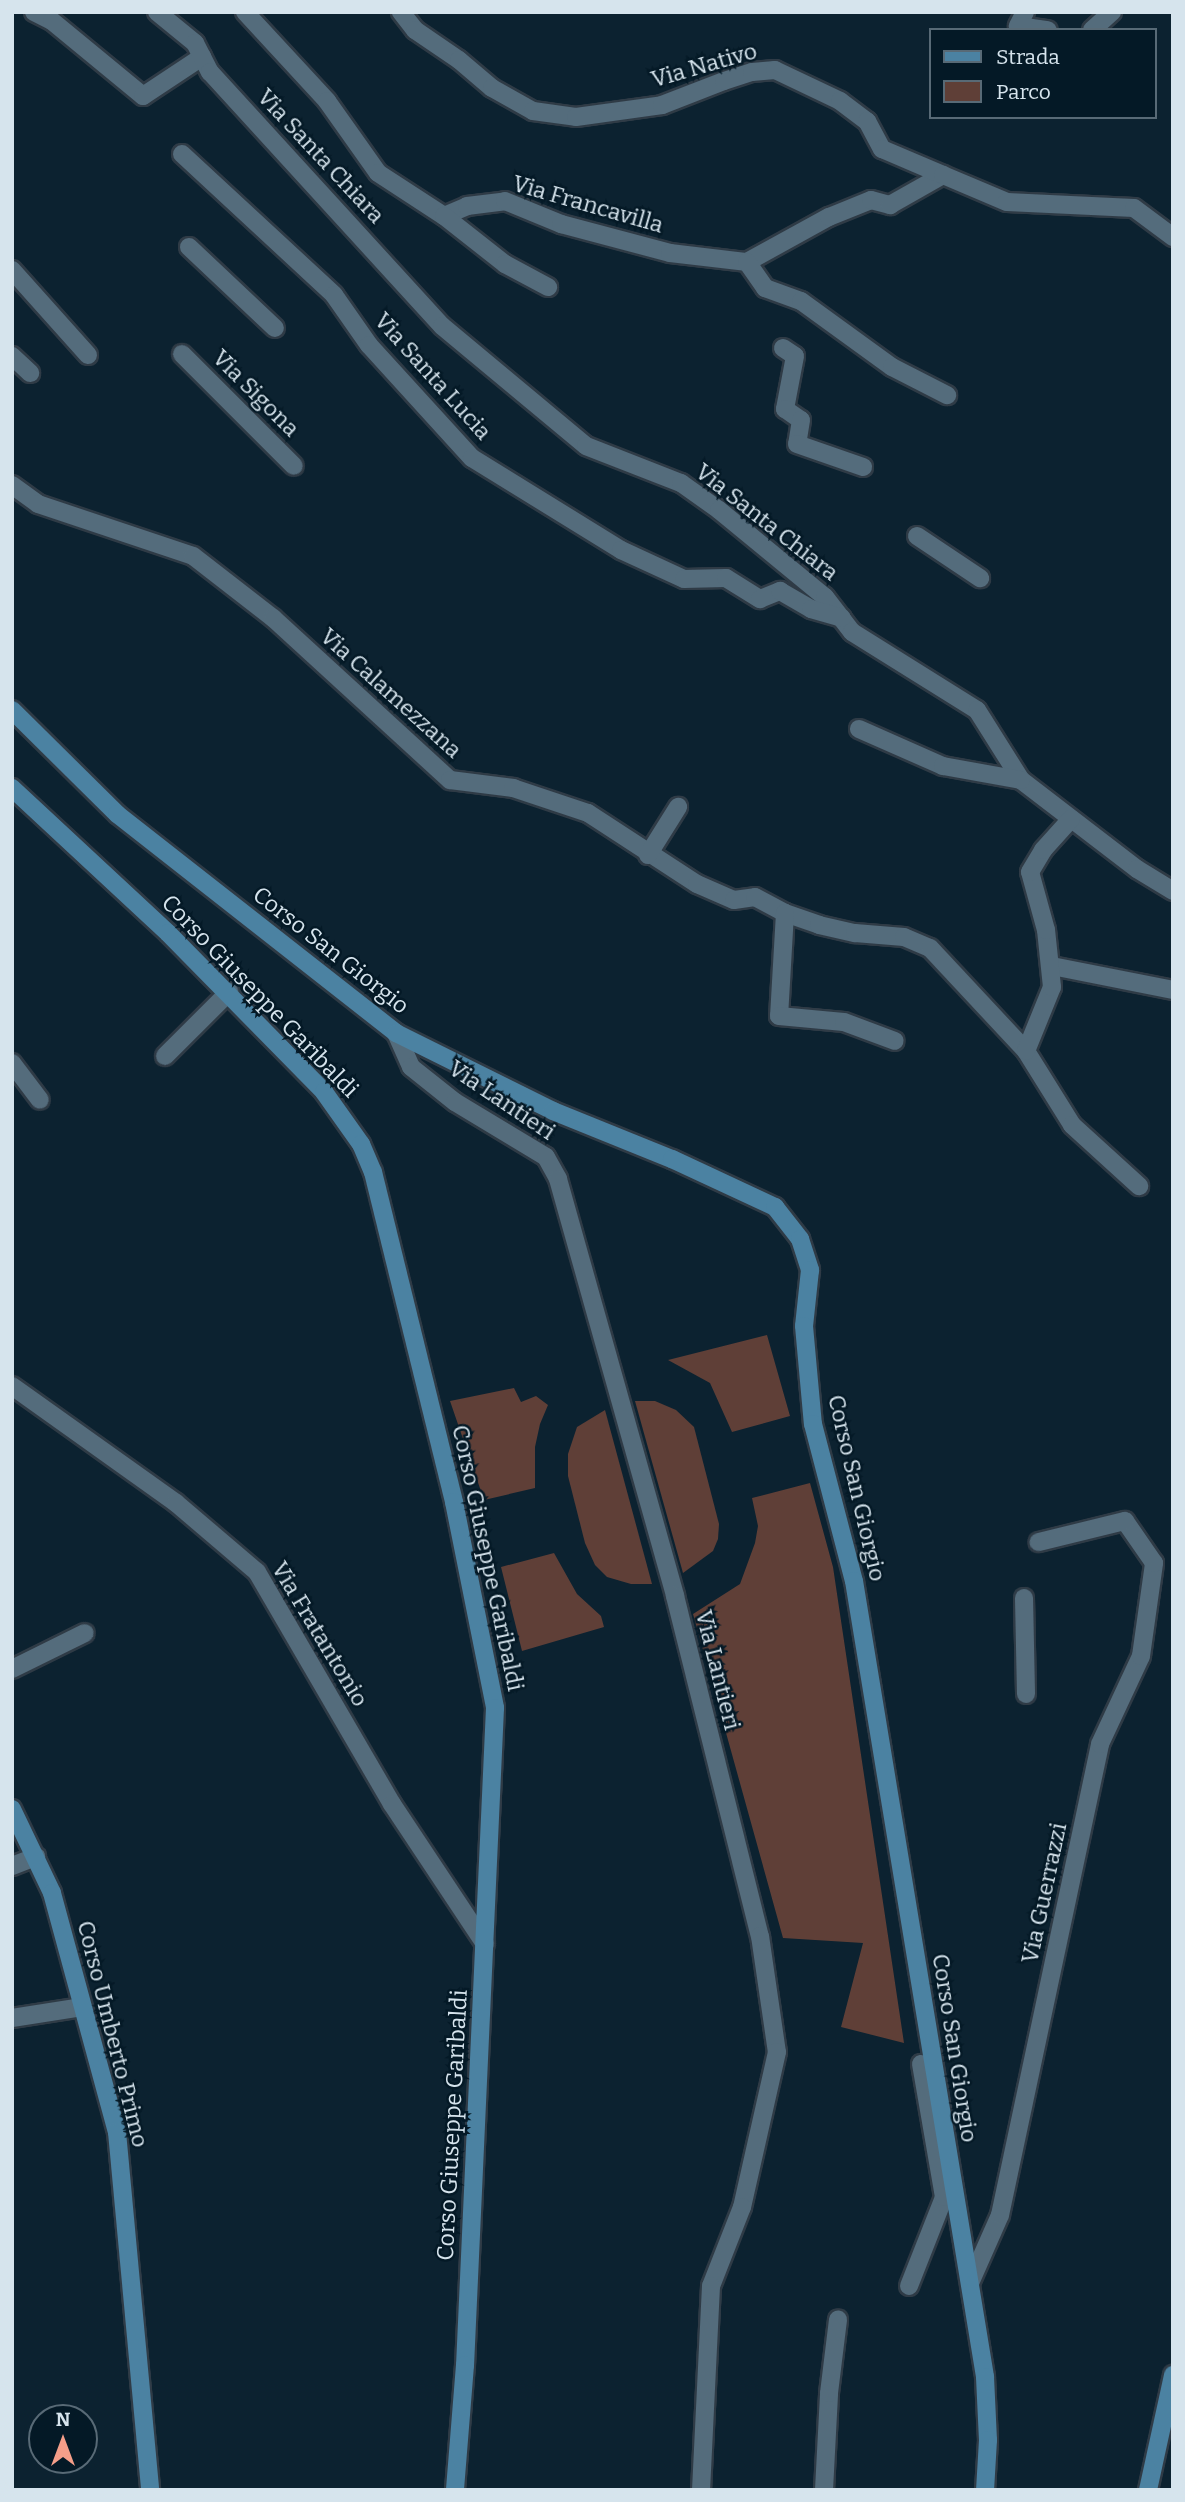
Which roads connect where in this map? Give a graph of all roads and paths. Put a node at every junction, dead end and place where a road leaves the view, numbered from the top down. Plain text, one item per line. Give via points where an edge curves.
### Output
1 (34, 12) edge
2 (157, 12) edge
3 (245, 12) edge
4 (401, 12) edge
5 (1112, 12) edge
6 (1022, 19) edge
7 (1043, 28) edge
8 (1094, 28) edge
9 (202, 58) junction
10 (182, 154) dead end
11 (943, 175) junction
12 (444, 216) junction
13 (1173, 237) edge
14 (189, 247) dead end
15 (747, 262) junction
16 (12, 270) edge
17 (548, 287) dead end
18 (275, 328) dead end
19 (783, 348) dead end
20 (183, 354) dead end
21 (88, 355) dead end
22 (12, 356) edge
23 (30, 373) dead end
24 (947, 395) dead end
25 (294, 466) dead end
26 (863, 467) dead end
27 (12, 485) edge
28 (917, 536) dead end
29 (980, 578) dead end
30 (842, 618) junction
31 (12, 710) edge
32 (859, 729) dead end
33 (1021, 780) junction
34 (12, 788) edge
35 (678, 807) dead end
36 (1071, 819) junction
37 (648, 855) junction
38 (1173, 891) edge
39 (785, 913) junction
40 (1052, 966) junction
41 (1173, 990) edge
42 (229, 992) junction
43 (396, 1033) junction
44 (895, 1041) dead end
45 (1026, 1051) junction
46 (165, 1056) dead end
47 (12, 1063) edge
48 (40, 1100) dead end
49 (1139, 1186) dead end
50 (12, 1386) edge
51 (1039, 1542) dead end
52 (1024, 1598) dead end
53 (85, 1633) dead end
54 (12, 1670) edge
55 (1026, 1694) dead end
56 (12, 1809) edge
57 (36, 1857) junction
58 (12, 1866) edge
59 (485, 1944) junction
60 (82, 2007) junction
61 (12, 2018) edge
62 (921, 2064) dead end
63 (970, 2283) junction
64 (909, 2286) dead end
65 (838, 2320) dead end
66 (1173, 2375) edge
67 (150, 2490) edge
68 (455, 2490) edge
69 (701, 2490) edge
70 (824, 2490) edge
71 (985, 2490) edge
72 (1148, 2490) edge

1 - 9 street via 52,21 143,96
2 - 9 street, Via Santa Chiara via 195,43
3 - 12 street via 327,101 378,173
4 - 11 street, Via Nativo via 415,30 492,88 533,111 576,117 662,105 752,72 775,70 840,101 867,121 882,149
5 - 8 street
6 - 7 street
9 - 30 street, Via Santa Chiara via 452,334 586,446 681,483 719,510 825,597
10 - 30 street, Via Santa Lucia via 334,295 369,345 472,458 621,550 684,579 726,578 760,598 780,591 811,609
11 - 13 street, Via Nativo via 1007,202 1134,208
11 - 15 street via 890,205 871,200 829,217
12 - 15 street, Via Francavilla via 467,206 505,201 561,224 670,253
12 - 17 street via 505,264
14 - 18 street
15 - 24 street via 765,288 801,302 892,367
16 - 21 street
19 - 26 street via 795,356 785,409 801,420 797,444
20 - 25 street, Via Sigona
22 - 23 street
27 - 37 street, Via Calamezzana via 38,505 193,556 273,618 450,780 513,788 588,813
28 - 29 street
30 - 33 street, Via Santa Chiara via 852,632 977,710
31 - 43 street, Corso San Giorgio via 117,814
32 - 33 street via 943,766
33 - 36 street, Via Santa Chiara
34 - 42 street, Corso Giuseppe Garibaldi
35 - 37 street
36 - 38 street, Via Santa Chiara
36 - 40 street via 1030,872
37 - 39 street, Via Calamezzana via 734,900 755,897
39 - 44 street via 779,1016 845,1022
39 - 45 street, Via Calamezzana via 855,933 904,937 930,948
40 - 41 street
40 - 45 street via 1052,987
42 - 46 street
42 - 59 street, Corso Giuseppe Garibaldi via 324,1092 361,1144 373,1172 453,1502 495,1708
43 - 63 street, Corso San Giorgio via 553,1111 672,1159 775,1208 800,1239 810,1270 804,1326 813,1424 854,1581
43 - 69 street, Via Lantieri via 411,1067 455,1102 546,1157 558,1179 675,1597 760,1936 777,2052 742,2207 711,2286
45 - 49 street, Via Calamezzana via 1072,1125
47 - 48 street
50 - 59 street, Via Fratantonio via 176,1503 257,1572 392,1804
51 - 63 street, Via Guerrazzi via 1125,1521 1154,1563 1140,1656 1100,1744 1000,2215
52 - 55 street
53 - 54 street
56 - 57 street, Corso Umberto Primo
57 - 58 street
57 - 60 street, Corso Umberto Primo via 52,1893
59 - 68 street, Corso Giuseppe Garibaldi
60 - 61 street
60 - 67 street, Corso Umberto Primo via 117,2132
62 - 64 street via 944,2197
63 - 71 street, Corso San Giorgio via 985,2377
65 - 70 street
66 - 72 street

